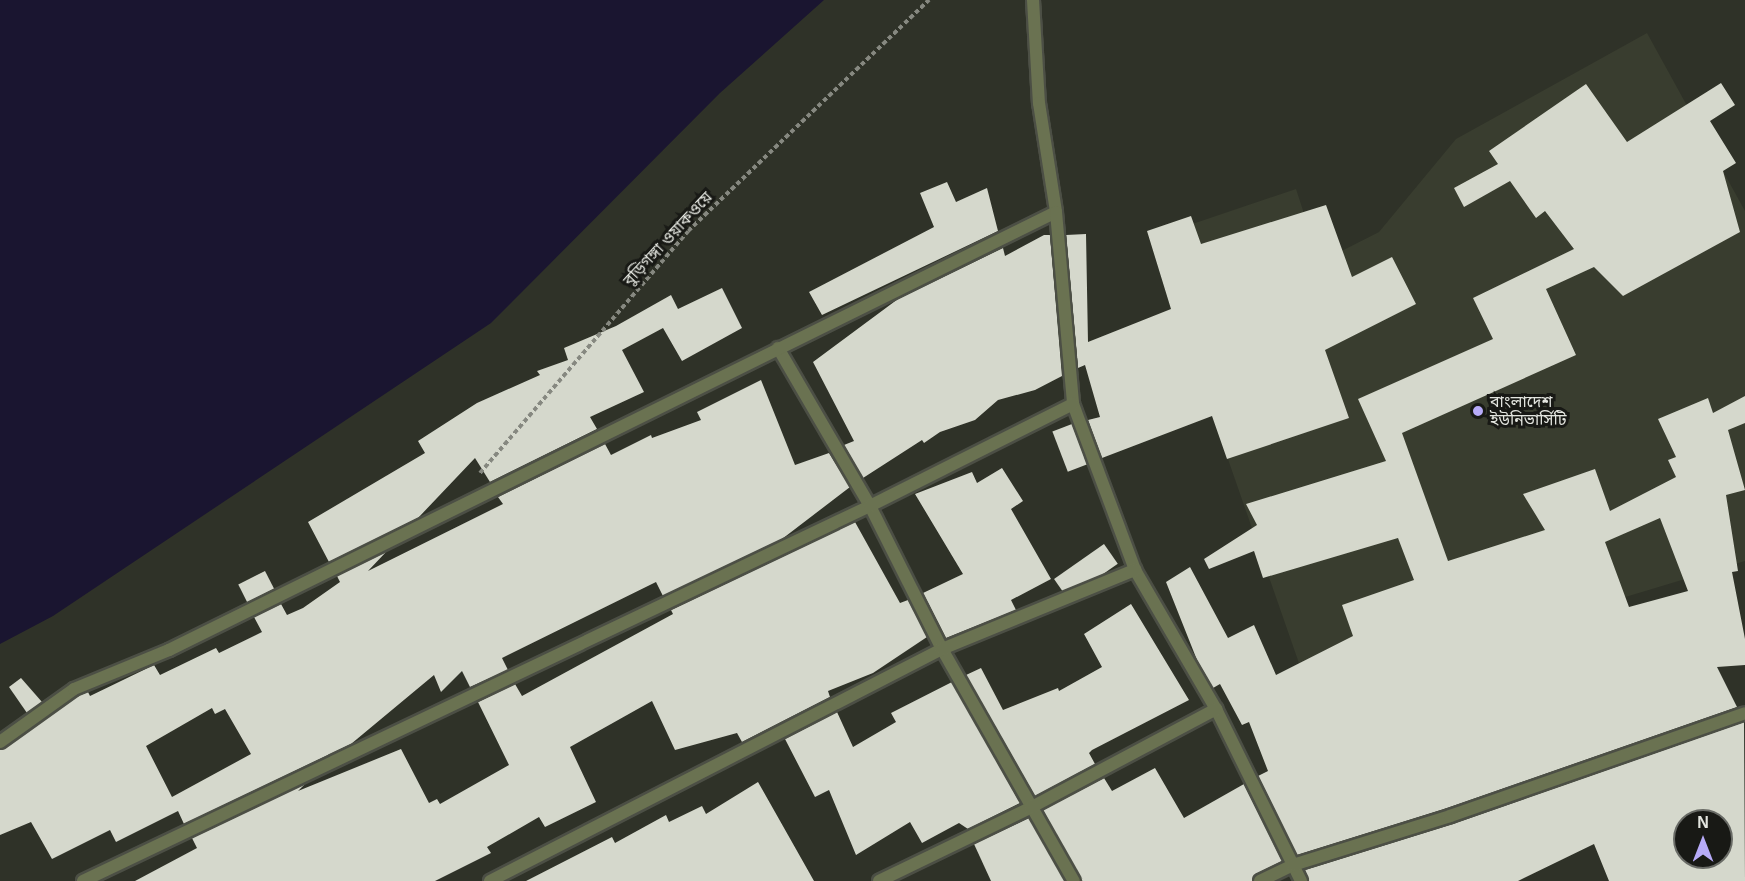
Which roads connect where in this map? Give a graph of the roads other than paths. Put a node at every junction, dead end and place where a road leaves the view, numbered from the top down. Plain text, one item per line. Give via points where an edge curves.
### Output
1 (1033, 0) edge
2 (1056, 213) junction
3 (778, 348) junction
4 (1073, 405) junction
5 (870, 506) junction
6 (1135, 570) junction
7 (942, 649) junction
8 (1216, 709) junction
9 (1745, 713) edge
10 (0, 742) edge
11 (1030, 808) junction
12 (1293, 865) junction
13 (83, 881) edge
14 (490, 881) edge
15 (879, 881) edge
16 (1074, 881) edge
17 (1260, 881) edge
18 (1301, 881) edge

1 - 2 street via 1039,103
2 - 3 street
2 - 4 street
3 - 5 street
3 - 10 street via 169,650 74,689
4 - 5 street
4 - 6 street
5 - 7 street
5 - 13 street
6 - 7 street
6 - 8 street
7 - 11 street
7 - 14 street
8 - 11 street
8 - 12 street
9 - 12 street via 1461,812
11 - 15 street
11 - 16 street
12 - 17 street
12 - 18 street

